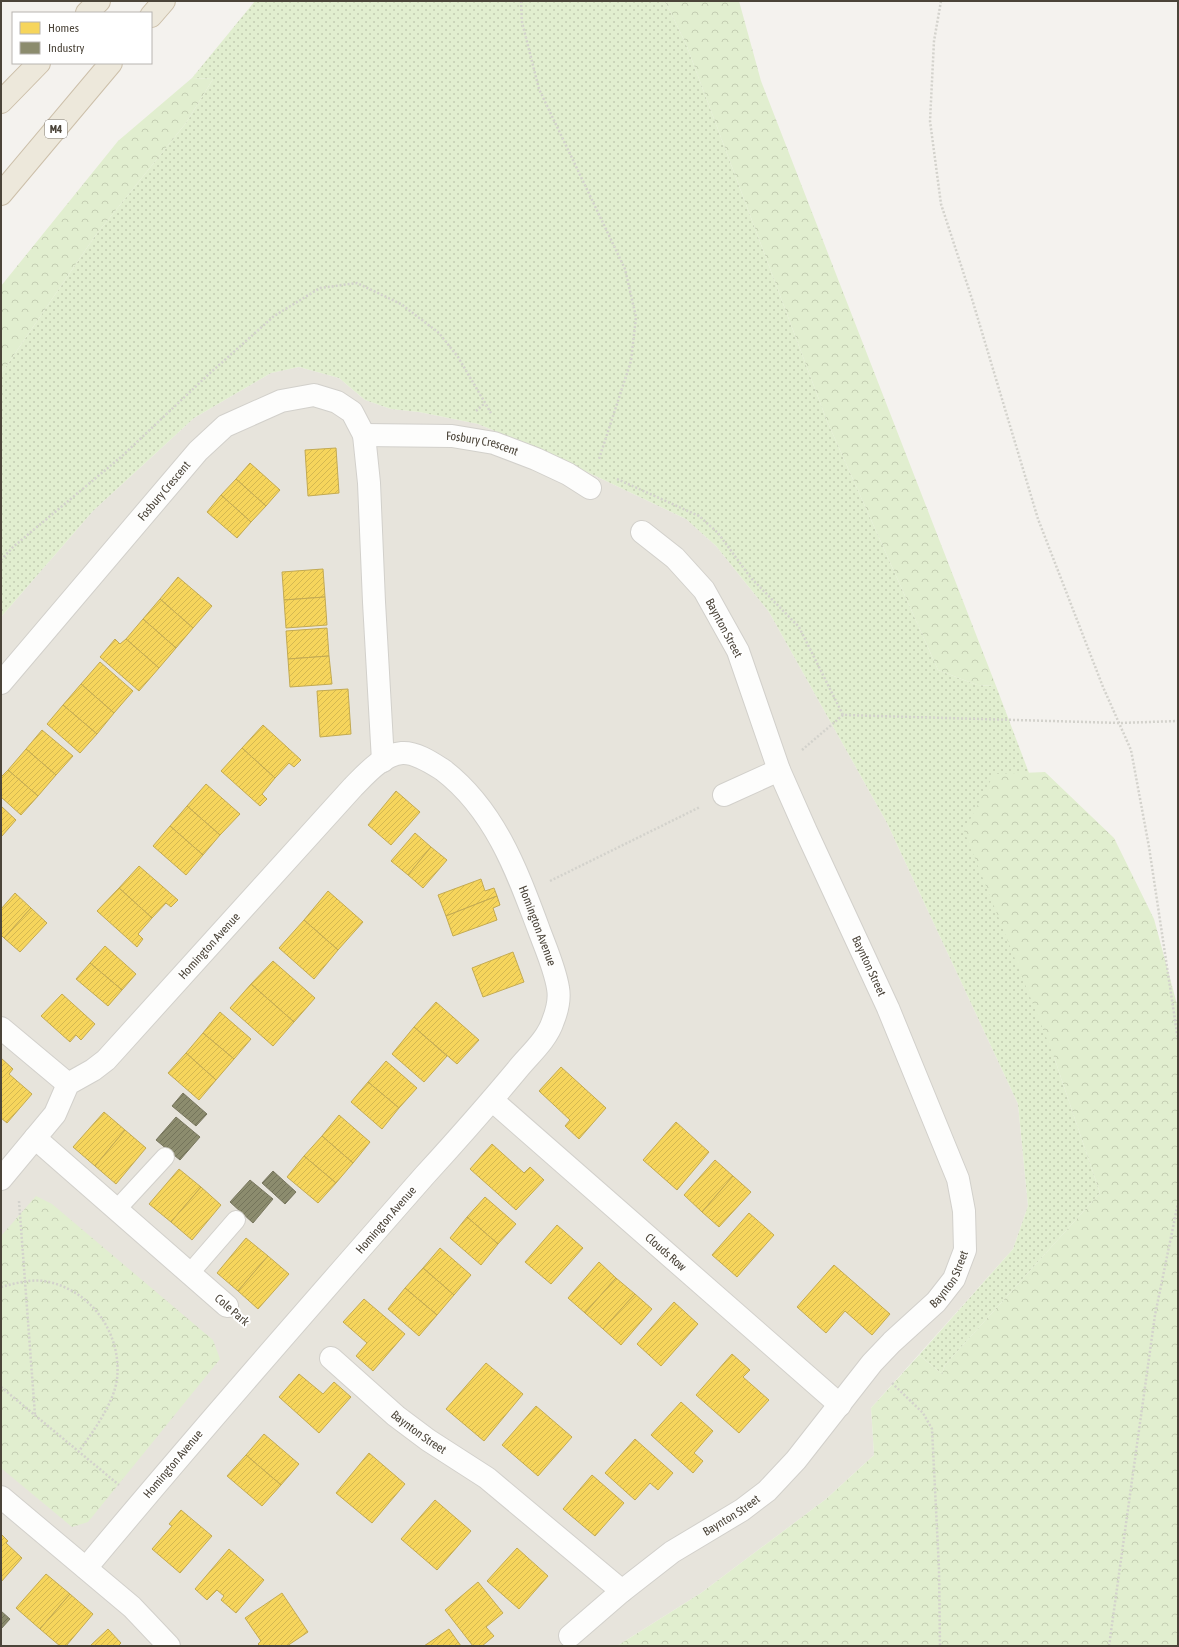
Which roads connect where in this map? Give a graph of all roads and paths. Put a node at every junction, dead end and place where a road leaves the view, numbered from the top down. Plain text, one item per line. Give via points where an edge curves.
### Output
1 (99, 1) edge
2 (164, 1) edge
3 (521, 1) edge
4 (941, 1) edge
5 (89, 12) edge
6 (152, 15) edge
7 (38, 64) edge
8 (110, 64) edge
9 (1, 102) edge
10 (1, 194) edge
11 (364, 435) junction
12 (598, 462) dead end
13 (611, 476) dead end
14 (590, 488) dead end
15 (642, 532) dead end
16 (1, 684) edge
17 (843, 715) junction
18 (1178, 721) edge
19 (1120, 723) junction
20 (382, 761) junction
21 (779, 770) junction
22 (724, 795) joint
23 (525, 893) junction
24 (1, 1028) edge
25 (1178, 1040) edge
26 (68, 1084) junction
27 (492, 1100) junction
28 (35, 1138) junction
29 (165, 1157) dead end
30 (16, 1161) junction
31 (1, 1179) edge
32 (1178, 1203) edge
33 (117, 1210) junction
34 (236, 1220) dead end
35 (190, 1273) junction
36 (24, 1281) junction
37 (1, 1287) edge
38 (227, 1306) dead end
39 (331, 1358) dead end
40 (872, 1364) junction
41 (1, 1387) edge
42 (840, 1405) junction
43 (35, 1415) junction
44 (79, 1451) junction
45 (1, 1497) edge
46 (140, 1503) junction
47 (86, 1568) junction
48 (622, 1590) junction
49 (570, 1636) dead end
50 (169, 1646) edge
51 (940, 1646) edge
52 (1109, 1646) edge

1 - 5 highway
2 - 6 highway
3 - 12 path via 522,22 539,89 625,269 636,317 631,361
4 - 19 path via 934,41 930,120 941,204 1038,519 1103,687
7 - 9 highway
8 - 10 highway, M4
11 - 14 street, Fosbury Crescent via 452,436 494,443 536,459
11 - 16 street, Fosbury Crescent via 352,412 337,402 314,395 281,401 225,426 198,450
11 - 20 street, Fosbury Crescent via 369,483
13 - 17 path via 699,516 718,533 751,578 799,627
15 - 21 street, Baynton Street via 675,558 704,590 738,651
17 - 19 path
17 - 21 path
18 - 19 path
19 - 25 path via 1131,750
20 - 23 street, Homington Avenue via 400,753 411,754 433,763 452,778 470,795 495,828
20 - 26 street, Homington Avenue via 353,788 106,1060
21 - 22 street
21 - 40 street, Baynton Street via 888,1008 958,1179 964,1211 965,1250 954,1279 936,1302
22 - 23 path
23 - 27 street, Homington Avenue via 559,990 558,1006 553,1024
24 - 26 street
26 - 28 street via 56,1114
27 - 42 street, Clouds Row
27 - 46 street, Homington Avenue via 274,1346
28 - 30 street
28 - 33 street, Cole Park
29 - 33 lane
30 - 31 street
30 - 36 path
32 - 52 path via 1155,1315
33 - 35 street, Cole Park
34 - 35 lane
35 - 38 street, Cole Park
36 - 37 path
36 - 43 path
36 - 44 path via 48,1282 72,1290 93,1306 108,1327 113,1340 117,1353 117,1380 108,1406
39 - 48 street, Baynton Street via 396,1416 487,1478
40 - 42 street, Baynton Street
40 - 51 path via 923,1413 932,1429
41 - 43 path
42 - 48 street, Baynton Street via 796,1460 767,1490 742,1510 672,1552
43 - 44 path
44 - 46 path
45 - 47 street
46 - 47 street, Homington Avenue
47 - 50 street via 132,1607
48 - 49 street, Baynton Street

